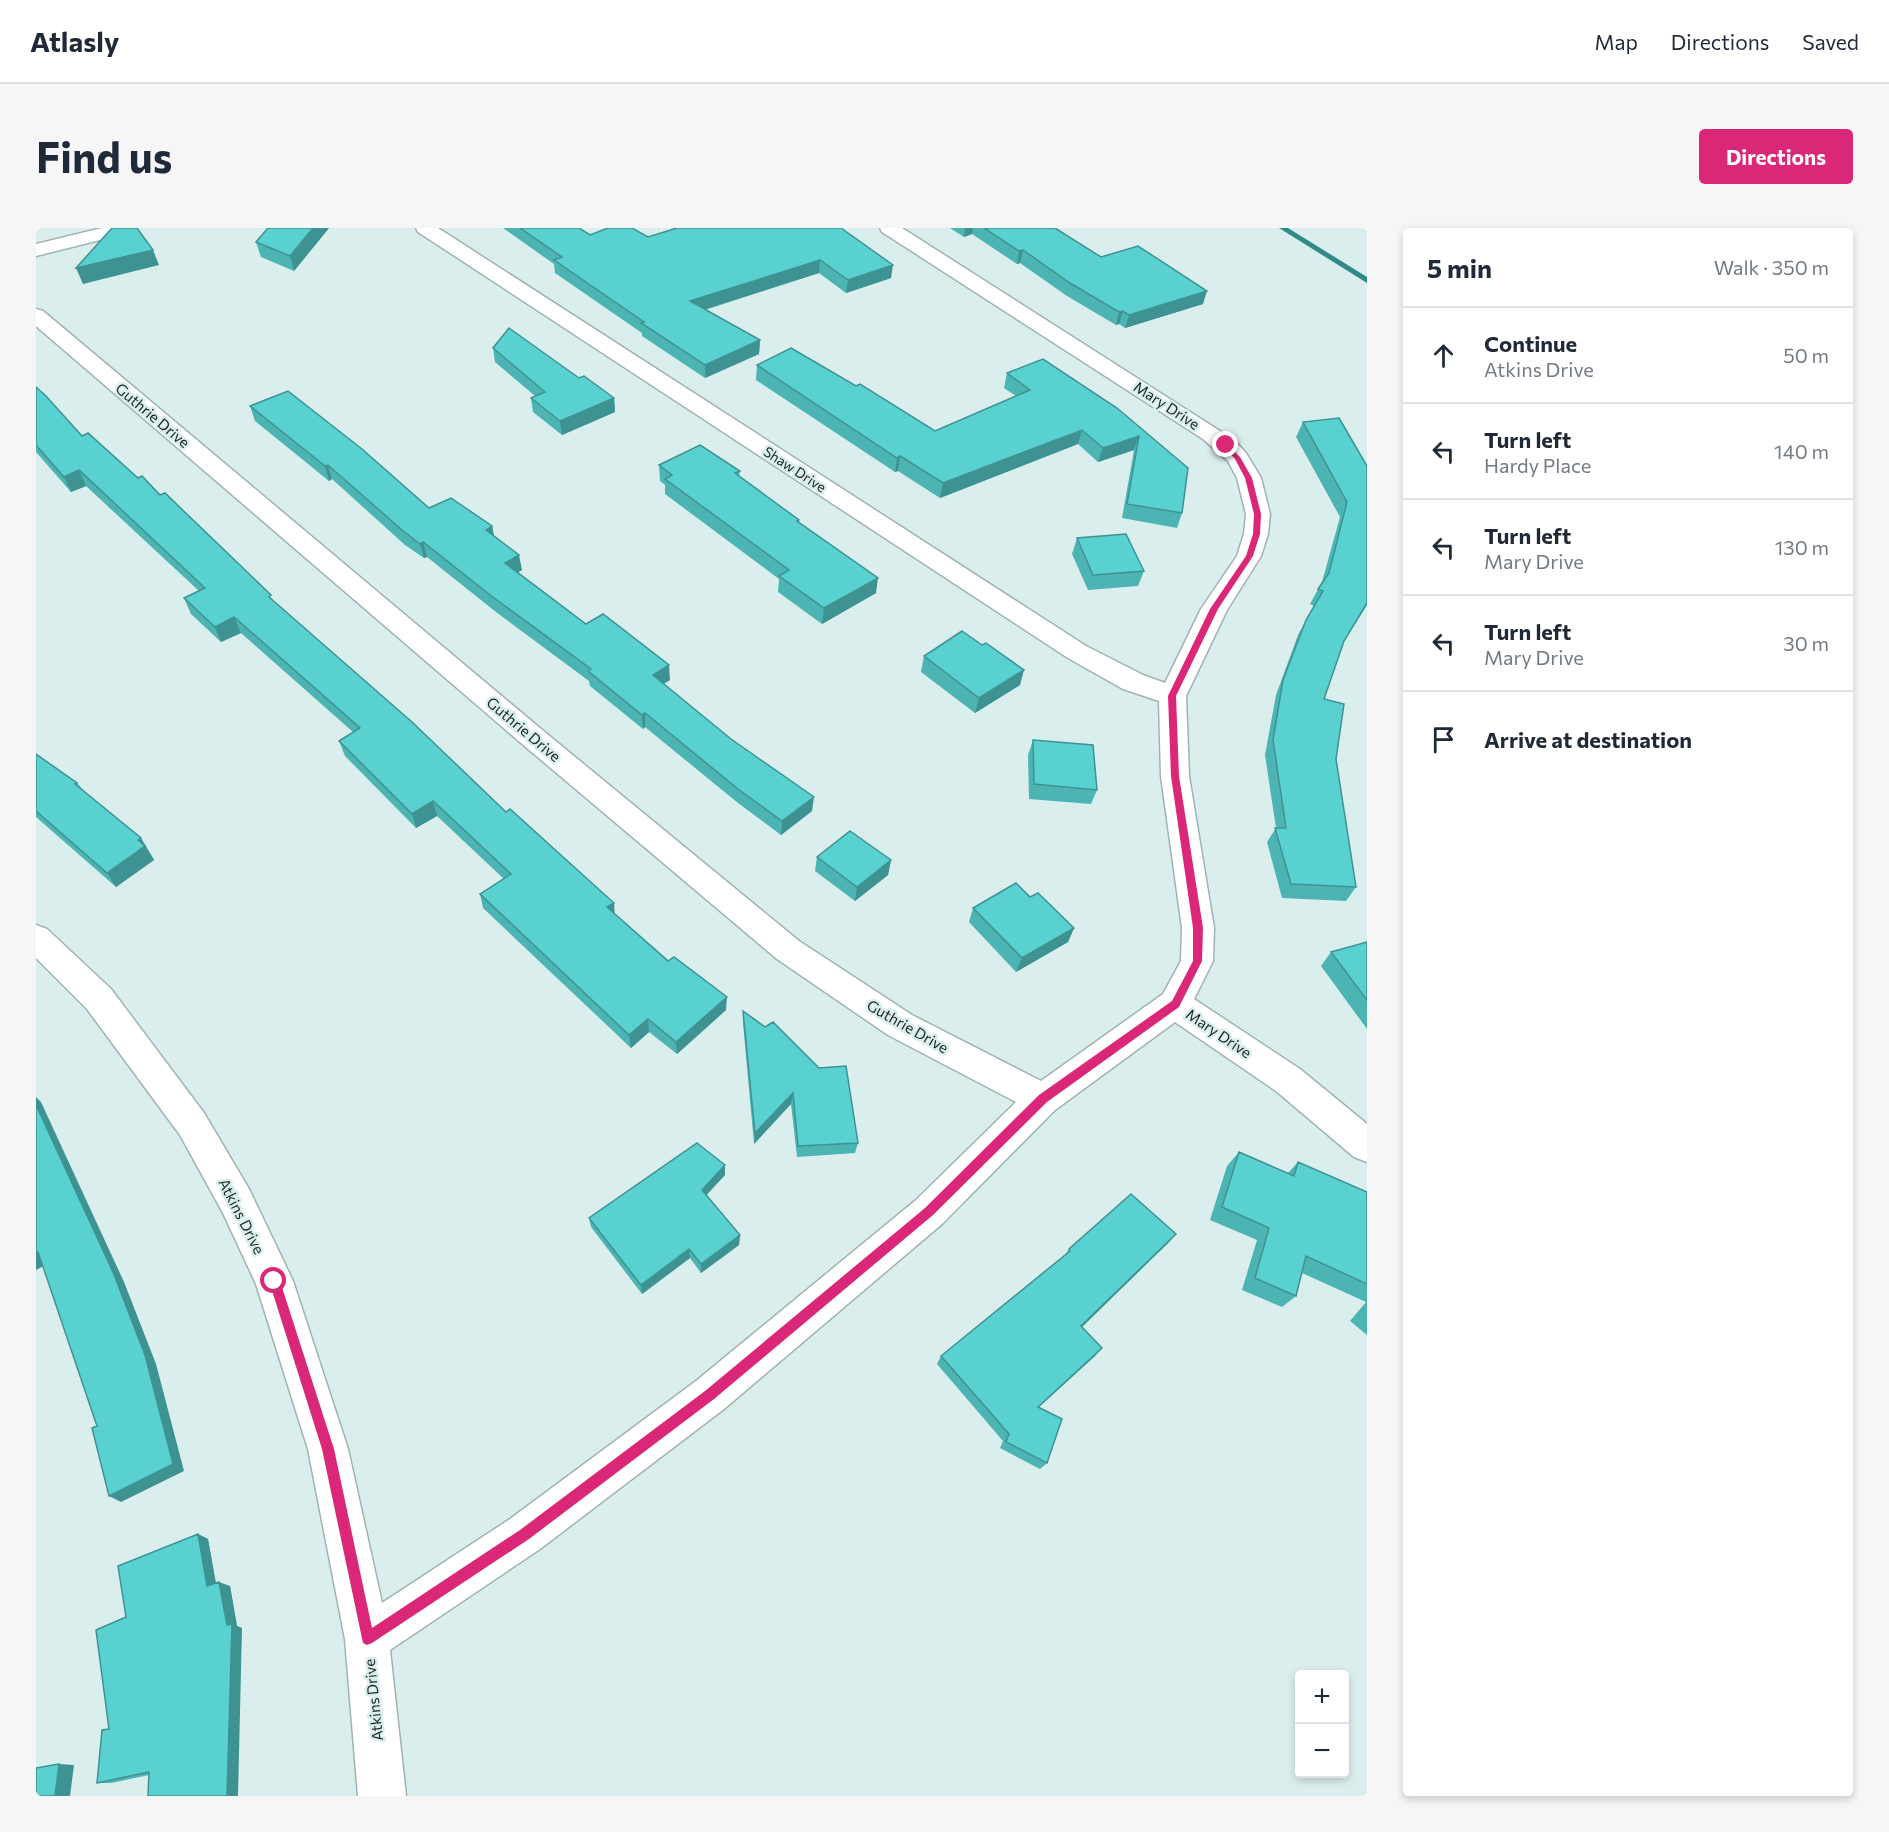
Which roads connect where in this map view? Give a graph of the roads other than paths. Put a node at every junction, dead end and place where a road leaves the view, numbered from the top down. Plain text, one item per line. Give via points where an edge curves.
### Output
1 (125, 228) edge
2 (425, 228) edge
3 (889, 228) edge
4 (36, 250) edge
5 (36, 315) edge
6 (1172, 696) junction
7 (36, 938) edge
8 (1175, 1004) junction
9 (1043, 1099) junction
10 (1367, 1146) edge
11 (367, 1639) junction
12 (382, 1796) edge

1 - 4 street
2 - 6 street, Shaw Drive via 1077,652 1133,682
3 - 6 street, Mary Drive via 1145,390 1211,434 1238,458 1249,478 1258,514 1256,534 1249,556 1214,609
5 - 9 street, Guthrie Drive via 788,950 900,1025
6 - 8 street, Mary Drive via 1175,776 1198,928 1197,961
7 - 11 street, Atkins Drive via 99,999 192,1124 236,1201 274,1281 328,1449
8 - 9 street
8 - 10 street, Mary Drive via 1288,1080
9 - 11 street via 929,1212 710,1395 525,1534
11 - 12 street, Atkins Drive

